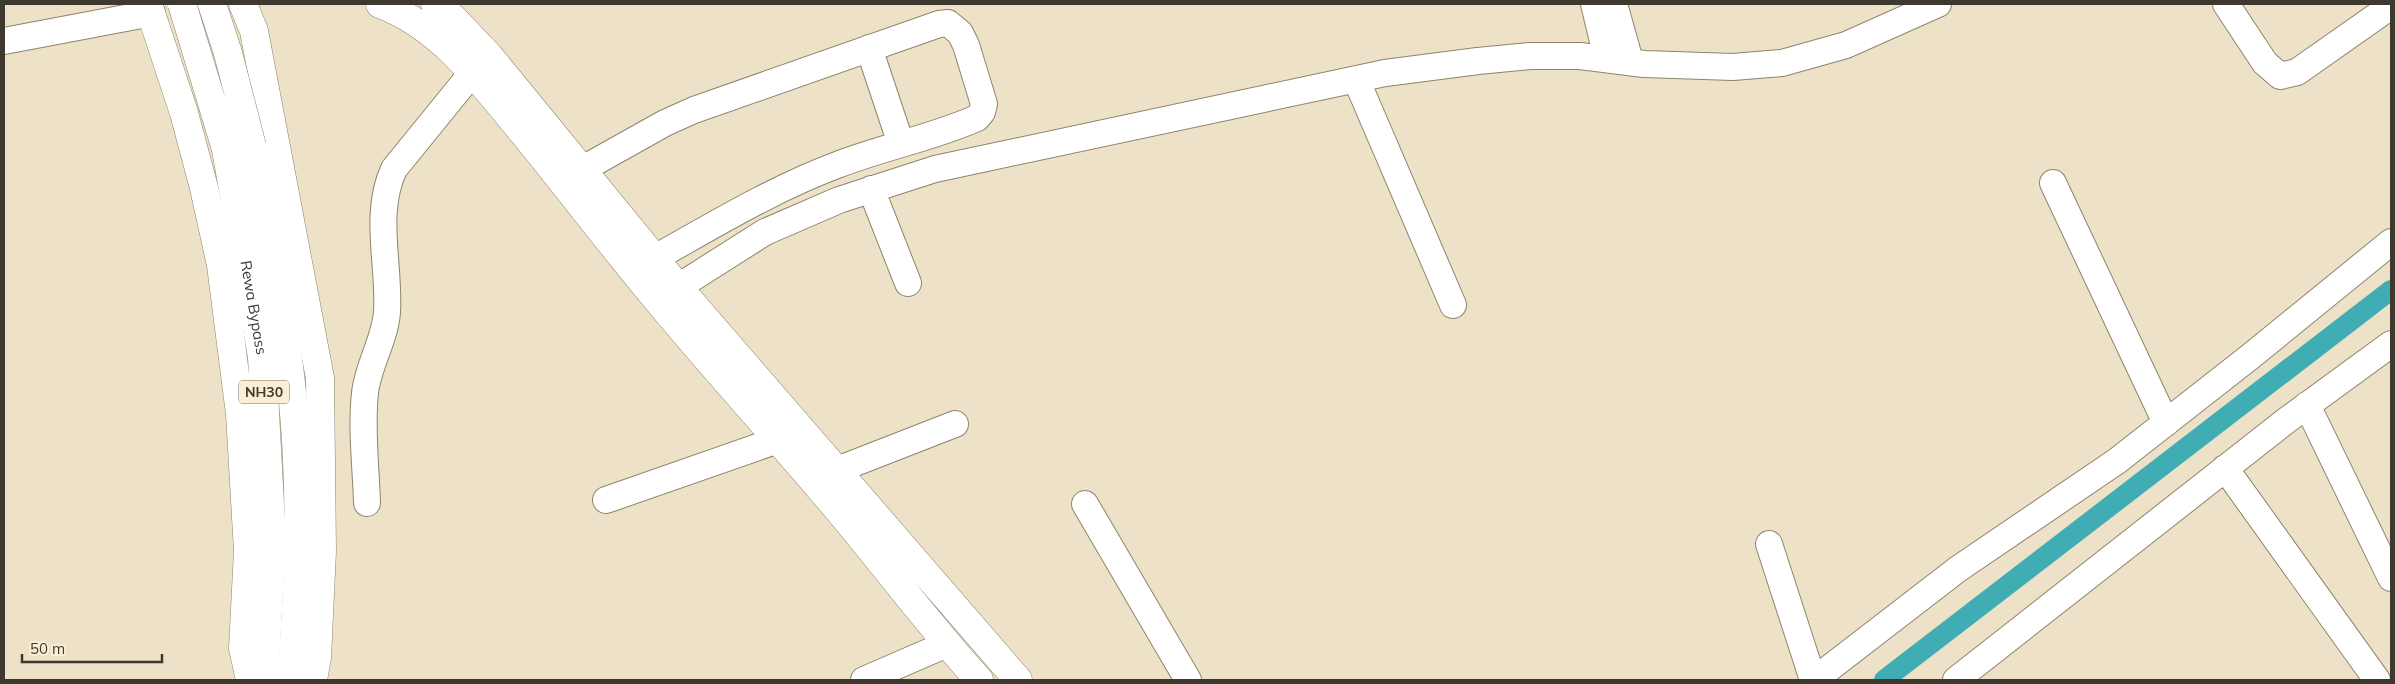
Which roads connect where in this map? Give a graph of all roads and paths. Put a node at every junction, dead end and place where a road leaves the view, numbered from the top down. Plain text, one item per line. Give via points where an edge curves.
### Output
1 (182, 4) edge
2 (212, 4) edge
3 (245, 4) edge
4 (380, 4) edge
5 (435, 4) edge
6 (1594, 4) edge
7 (1614, 4) edge
8 (1938, 4) edge
9 (2226, 4) edge
10 (2391, 6) edge
11 (153, 17) edge
12 (4, 41) edge
13 (869, 48) junction
14 (1618, 60) junction
15 (481, 65) junction
16 (1356, 79) junction
17 (901, 144) junction
18 (581, 170) junction
19 (2053, 182) dead end
20 (871, 189) junction
21 (2391, 242) edge
22 (655, 258) junction
23 (908, 283) dead end
24 (668, 293) junction
25 (1454, 305) dead end
26 (2391, 344) edge
27 (2307, 405) junction
28 (2166, 423) junction
29 (955, 424) dead end
30 (778, 440) junction
31 (2225, 468) junction
32 (837, 470) junction
33 (606, 500) dead end
34 (367, 503) dead end
35 (1085, 504) dead end
36 (1769, 544) dead end
37 (2391, 578) edge
38 (947, 644) junction
39 (1959, 679) edge
40 (250, 680) edge
41 (264, 680) edge
42 (291, 680) edge
43 (314, 680) edge
44 (864, 680) edge
45 (979, 680) edge
46 (1018, 680) edge
47 (1188, 680) edge
48 (1814, 680) edge
49 (2376, 680) edge

1 - 41 main road, Rewa Bypass / NH30, bridge via 226,149 262,357 272,540
2 - 42 main road, Rewa Bypass / NH30, bridge via 252,146 289,366 297,460 298,543
3 - 11 main road
3 - 43 main road via 254,30 320,378 322,551
4 - 15 main road via 413,20
5 - 15 main road via 452,17
6 - 14 street
7 - 14 street
8 - 14 street via 1846,45 1782,63 1733,67
9 - 10 street via 2265,63 2280,76 2297,72
11 - 12 street
11 - 40 main road via 202,179 220,265 240,414 248,551 244,648
13 - 17 street
13 - 17 street via 948,23 960,33 966,45 982,95 982,112 969,121
13 - 18 street via 687,113
14 - 16 street via 1530,56
15 - 18 main road
15 - 24 main road via 570,190
15 - 34 street via 394,169 387,184 384,228 387,315 365,392
16 - 20 street via 935,169
16 - 25 street
17 - 22 street via 838,164 772,193
18 - 22 main road
19 - 28 street
20 - 23 street
20 - 24 street via 765,232
21 - 28 street
22 - 24 main road
24 - 30 main road
24 - 32 main road
26 - 27 street
27 - 31 street
27 - 37 street
28 - 48 street via 2083,486 1958,569
29 - 32 street
30 - 33 street
30 - 38 main road
31 - 39 street
31 - 49 street
32 - 46 main road
35 - 47 street
36 - 48 street
38 - 44 street
38 - 45 main road

